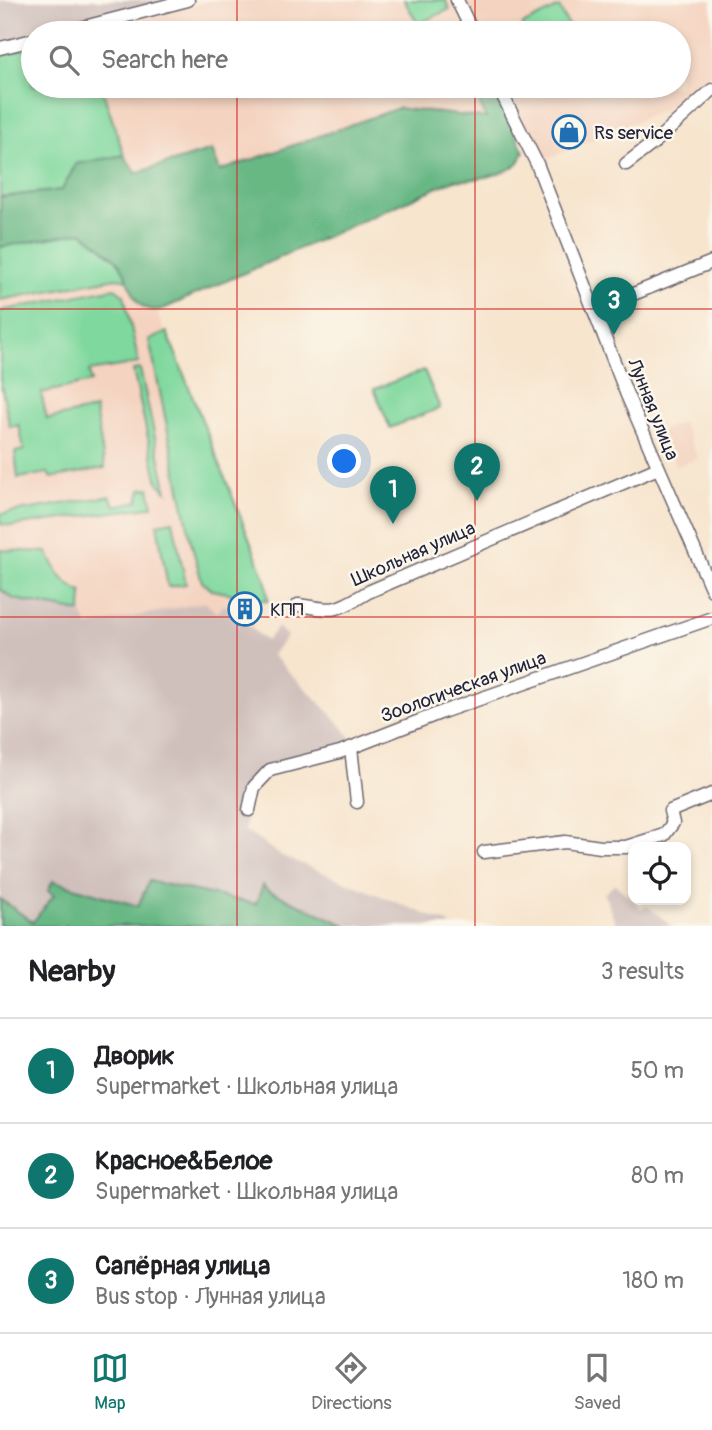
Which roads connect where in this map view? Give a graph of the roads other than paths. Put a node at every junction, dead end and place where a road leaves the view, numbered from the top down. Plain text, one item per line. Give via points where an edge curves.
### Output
1 (188, 0) edge
2 (457, 0) edge
3 (107, 21) edge
4 (467, 21) edge
5 (21, 43) edge
6 (0, 48) edge
7 (712, 90) edge
8 (504, 98) edge
9 (626, 163) dead end
10 (712, 262) edge
11 (594, 310) junction
12 (658, 468) junction
13 (712, 590) edge
14 (298, 605) dead end
15 (712, 618) edge
16 (351, 748) junction
17 (712, 794) edge
18 (357, 802) dead end
19 (249, 810) dead end
20 (484, 852) dead end

1 - 3 street
2 - 4 street
5 - 6 street
7 - 9 street
8 - 11 street, Лунная улица via 537,164
10 - 11 street
11 - 12 street, Лунная улица
12 - 13 street, Лунная улица
12 - 14 street, Школьная улица via 342,607
15 - 16 street, Зоологическая улица
16 - 18 street
16 - 19 street, Зоологическая улица via 270,770 254,787
17 - 20 street via 670,811 673,823 664,835 626,847 565,842

